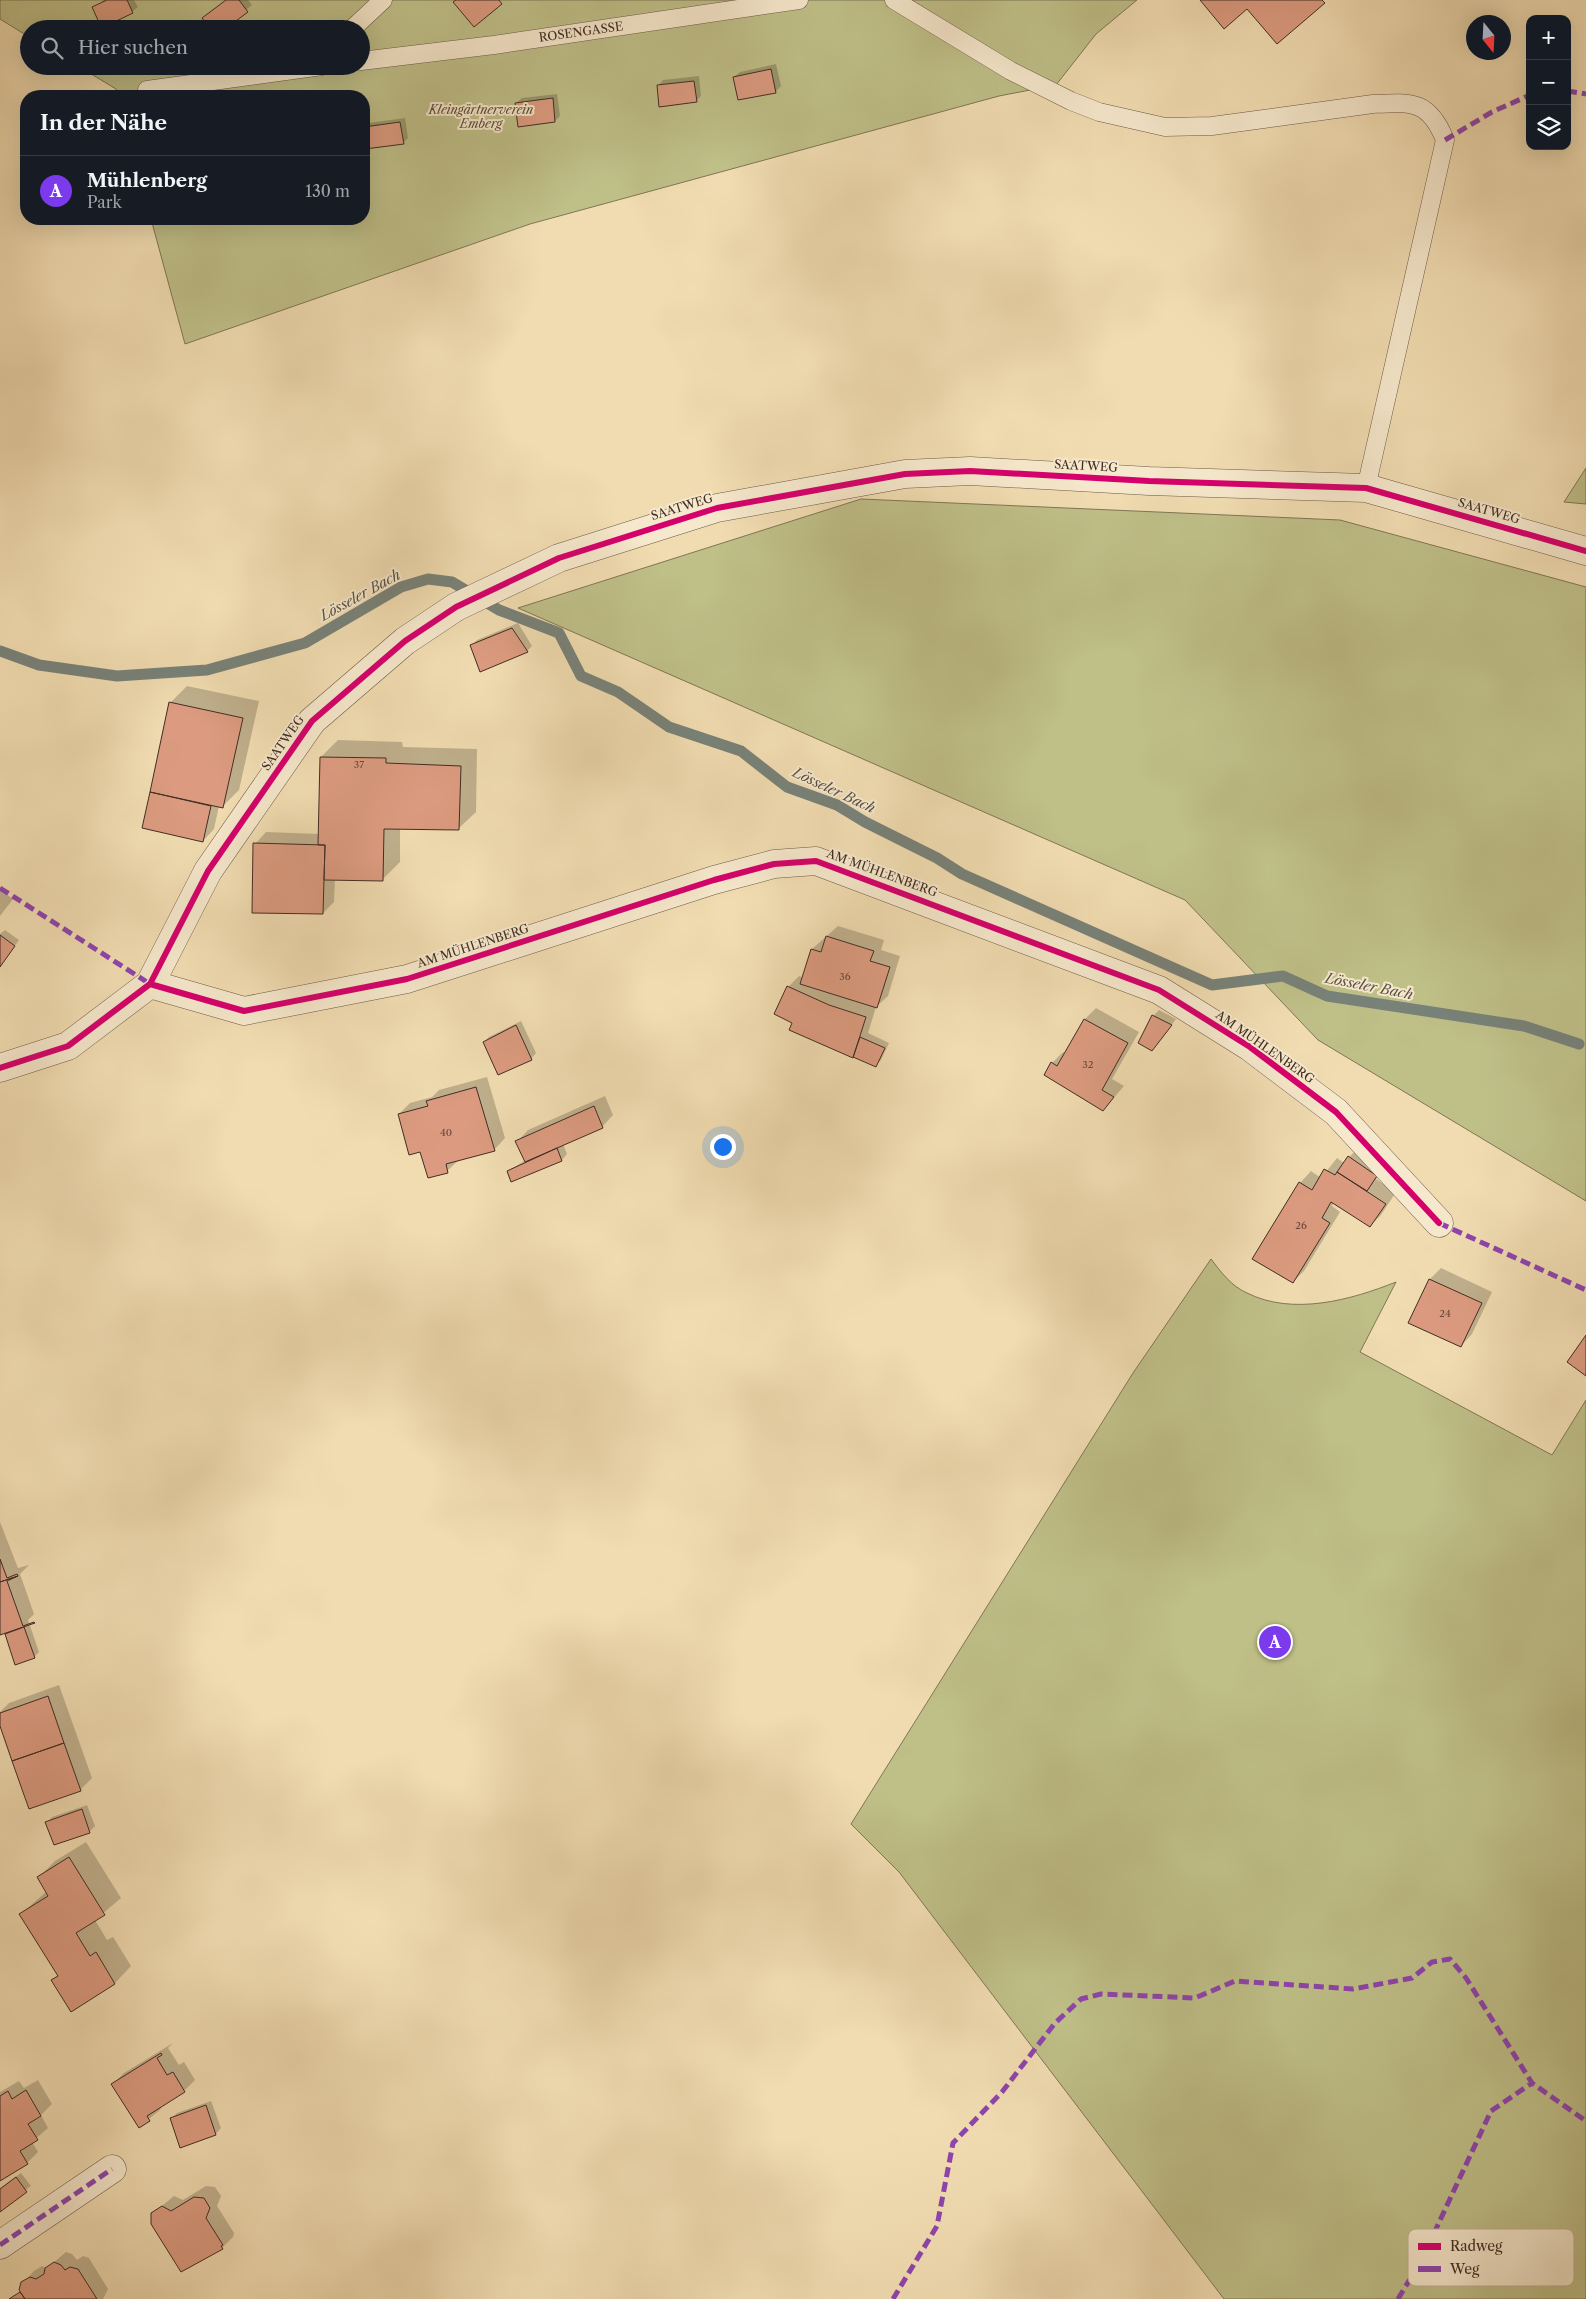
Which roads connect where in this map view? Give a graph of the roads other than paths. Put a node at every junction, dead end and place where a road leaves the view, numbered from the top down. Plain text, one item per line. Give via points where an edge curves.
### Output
1 (383, 0) edge
2 (800, 0) edge
3 (894, 0) edge
4 (362, 20) edge
5 (370, 60) edge
6 (256, 75) edge
7 (147, 90) dead end
8 (1366, 488) junction
9 (1586, 551) edge
10 (150, 984) junction
11 (0, 1068) edge
12 (1439, 1222) dead end
13 (112, 2168) dead end
14 (0, 2246) edge

1 - 4 lane
2 - 5 lane, ROSENGASSE via 504,44
3 - 8 lane via 1011,71 1071,100 1099,112 1165,128 1212,126 1398,103 1418,106 1432,114 1445,140
6 - 7 lane
8 - 9 street, SAATWEG
8 - 10 street, SAATWEG via 970,471 905,474 717,508 559,558 456,607 405,641 312,720 208,871
10 - 11 street, SAATWEG via 68,1046
10 - 12 street, AM MÜHLENBERG via 244,1011 407,979 714,880 774,864 816,861 1160,990 1250,1046 1336,1112
13 - 14 street

